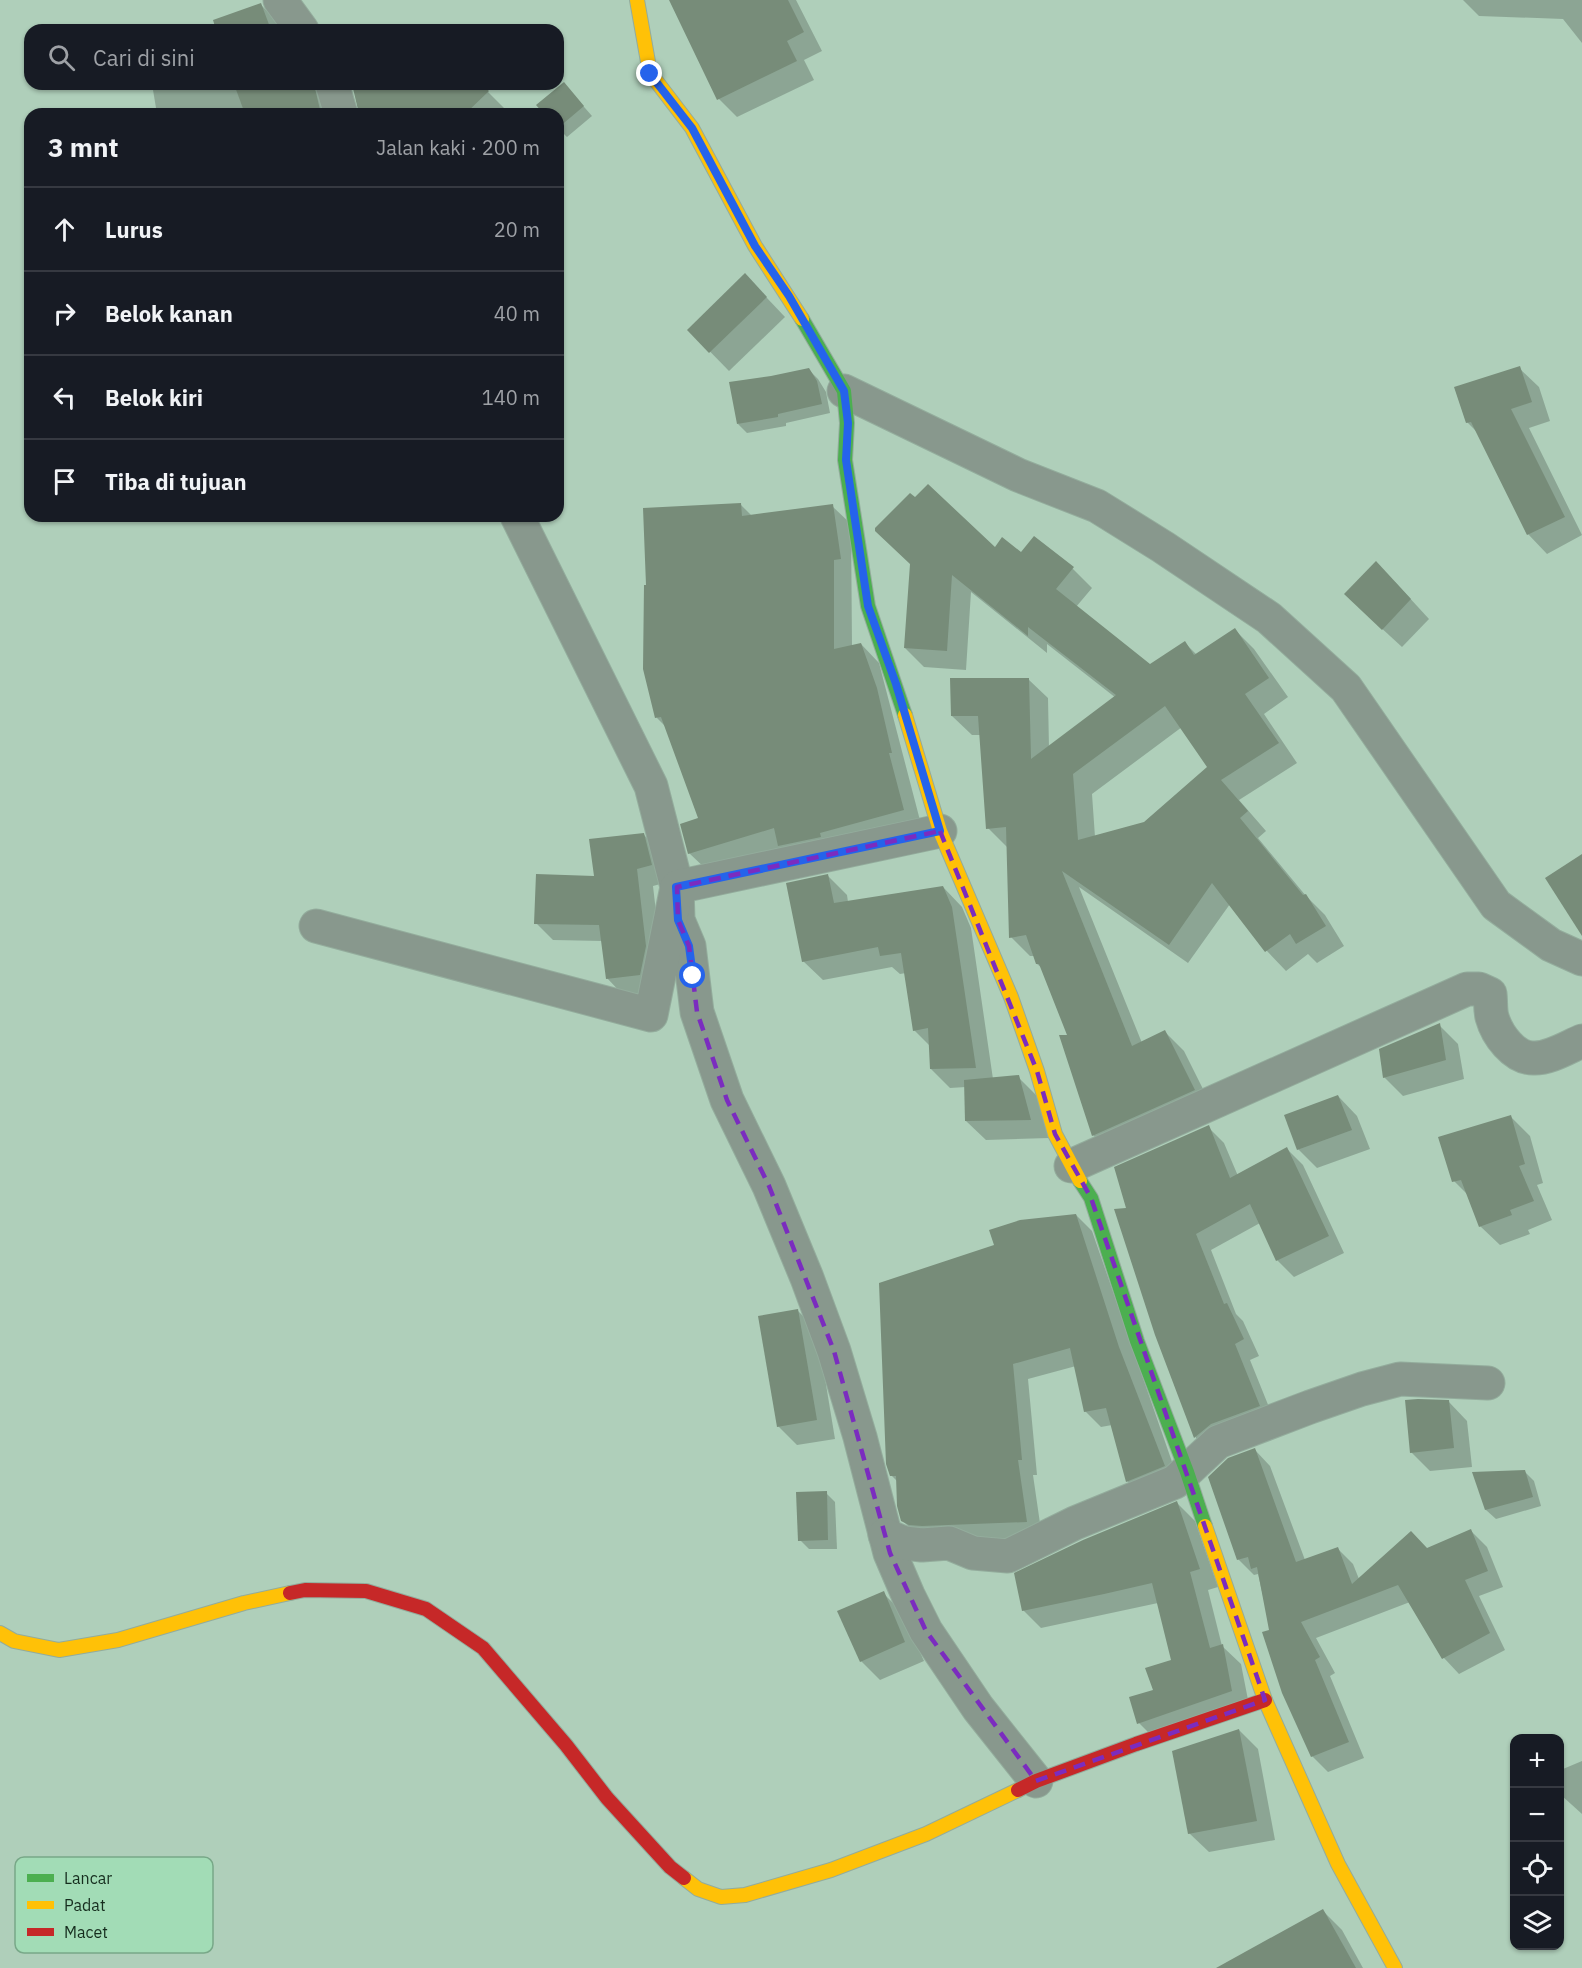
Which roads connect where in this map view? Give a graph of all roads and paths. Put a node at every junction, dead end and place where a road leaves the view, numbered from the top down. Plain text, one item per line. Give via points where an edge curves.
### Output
1 (280, 0) edge
2 (637, 0) edge
3 (298, 24) edge
4 (334, 90) edge
5 (339, 108) edge
6 (844, 391) junction
7 (520, 522) edge
8 (940, 831) junction
9 (676, 887) junction
10 (316, 926) dead end
11 (1582, 959) edge
12 (1582, 1041) edge
13 (1071, 1166) junction
14 (1488, 1383) dead end
15 (1187, 1472) junction
16 (885, 1535) junction
17 (0, 1633) edge
18 (1265, 1700) junction
19 (1036, 1781) junction
20 (1395, 1968) edge

1 - 3 street
2 - 6 street via 650,74 692,128 755,246
4 - 5 street
6 - 8 street via 848,423 846,460 868,606
6 - 11 street via 1018,474 1097,506 1269,618 1346,688 1497,905 1551,945
7 - 9 street via 651,786
8 - 9 street
8 - 13 street via 1011,997 1055,1134
9 - 10 street via 651,1015
9 - 16 street via 678,920 689,946 697,1012 727,1100 769,1186 830,1341
12 - 13 street via 1535,1059 1522,1057 1507,1045 1492,1018 1490,994 1467,989
13 - 15 street via 1091,1198 1137,1341
14 - 15 street via 1400,1380 1362,1389 1218,1442
15 - 16 street via 1175,1482 1075,1523 1008,1556 973,1553 949,1543 904,1543
15 - 18 street
16 - 19 street via 926,1631 978,1708
17 - 19 street via 14,1641 59,1650 118,1640 244,1603 305,1590 366,1591 426,1609 483,1647 607,1798 670,1867 698,1889 721,1897 745,1896 831,1870 926,1834
18 - 19 street
18 - 20 street via 1338,1864

